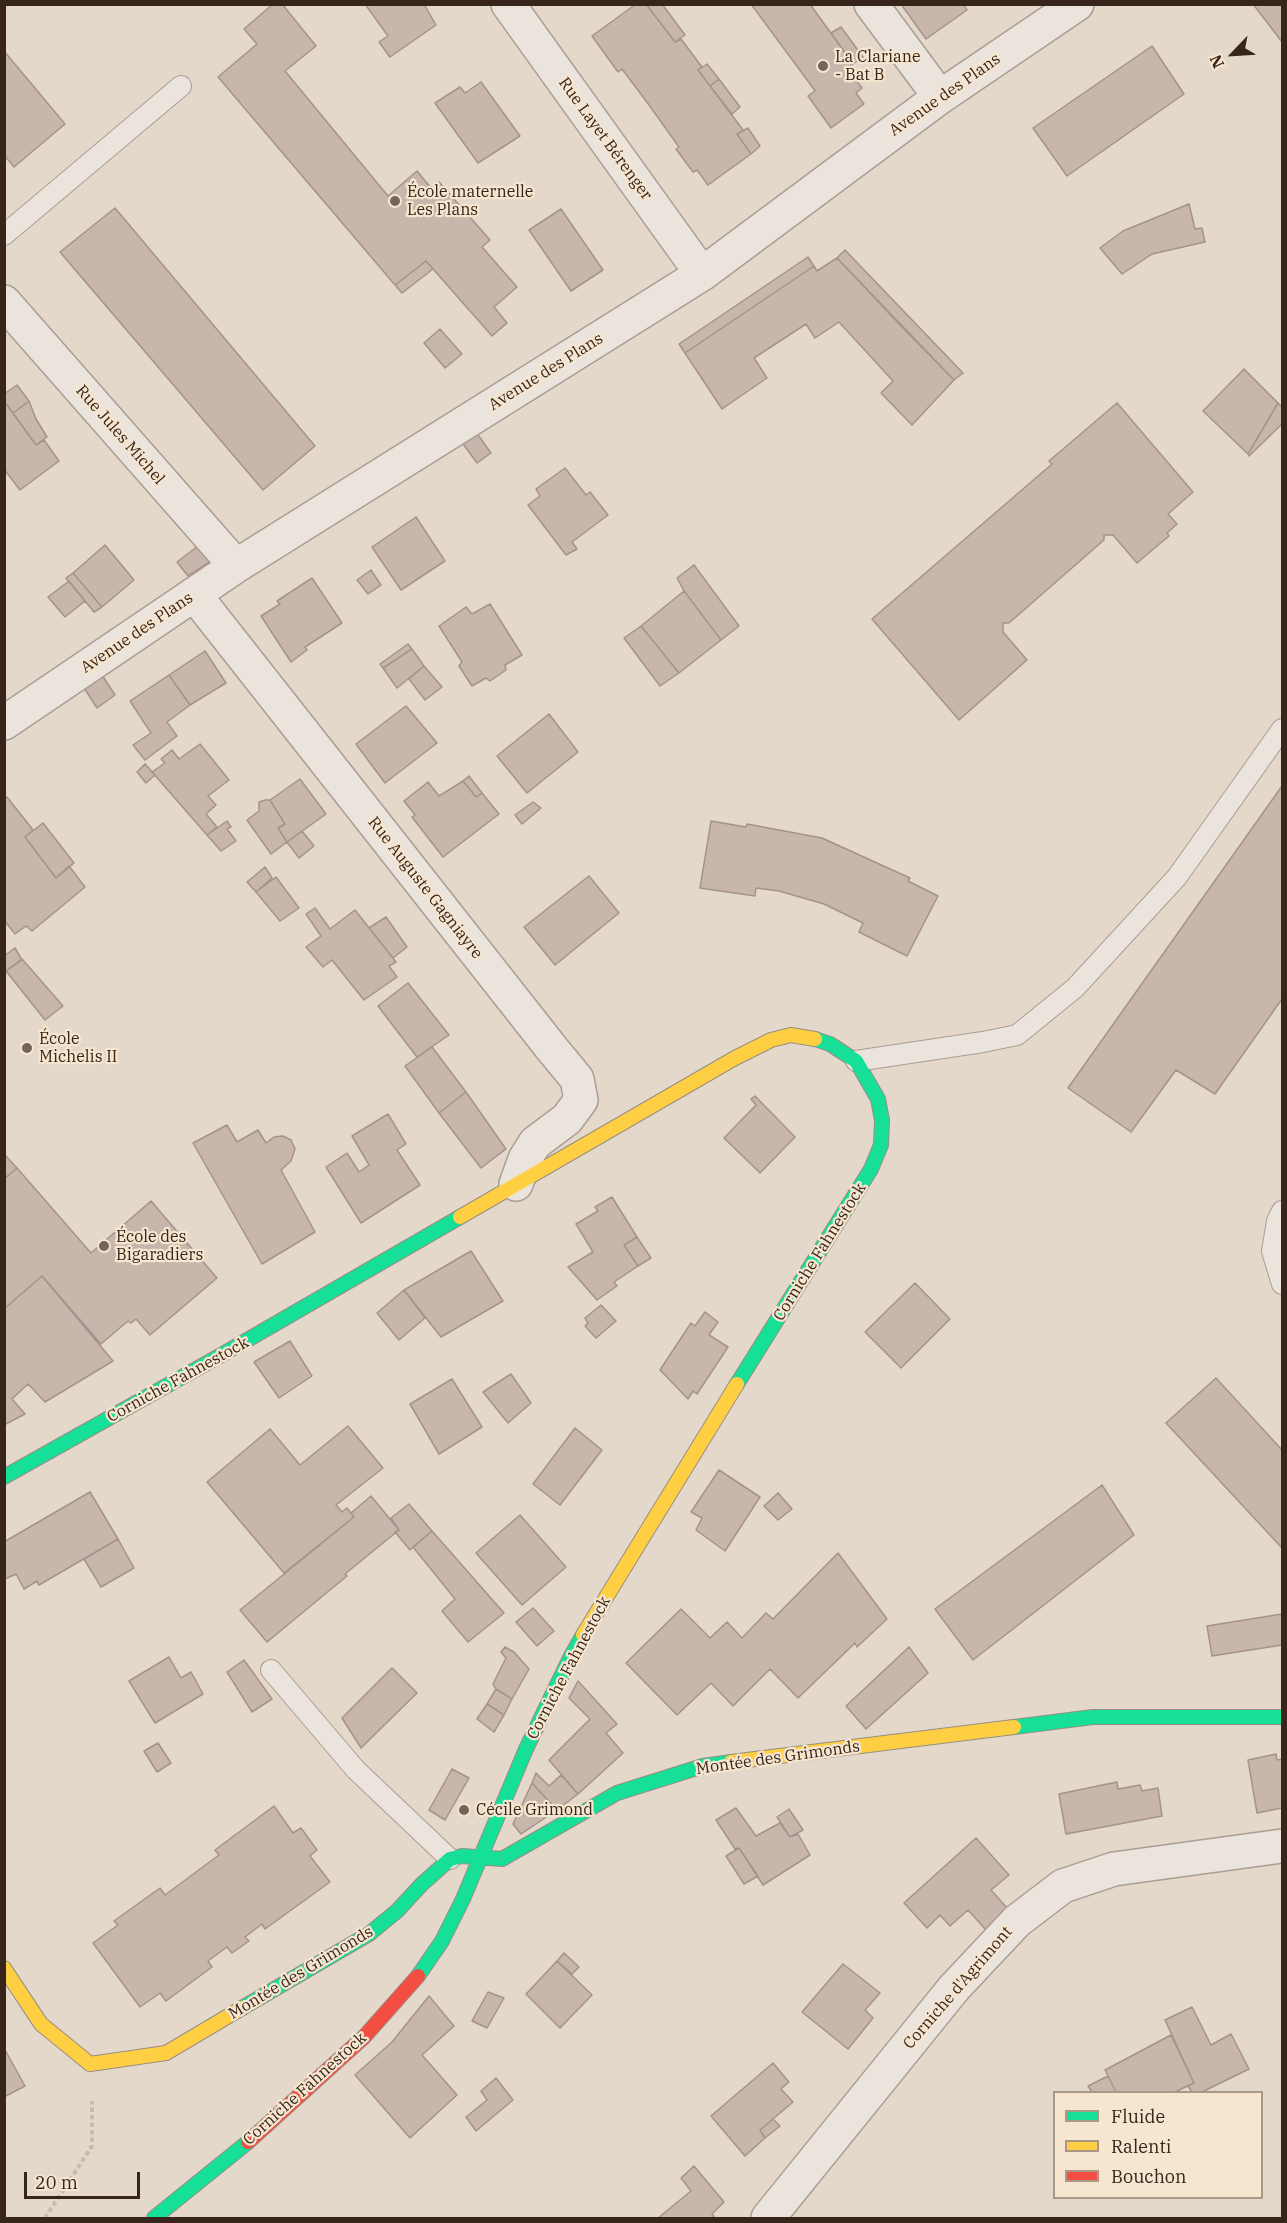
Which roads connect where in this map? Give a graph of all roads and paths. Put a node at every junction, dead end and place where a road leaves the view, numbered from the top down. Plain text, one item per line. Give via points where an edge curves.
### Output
1 (508, 4) edge
2 (871, 4) edge
3 (1077, 4) edge
4 (181, 86) dead end
5 (940, 97) junction
6 (4, 236) edge
7 (702, 274) junction
8 (4, 302) edge
9 (236, 566) junction
10 (194, 594) junction
11 (4, 723) edge
12 (1282, 729) edge
13 (856, 1061) junction
14 (516, 1184) junction
15 (1282, 1211) edge
16 (1282, 1284) edge
17 (4, 1477) edge
18 (271, 1670) dead end
19 (1282, 1717) edge
20 (1282, 1846) edge
21 (480, 1857) junction
22 (450, 1859) junction
23 (4, 1968) edge
24 (92, 2116) dead end
25 (45, 2218) edge
26 (154, 2218) edge
27 (768, 2218) edge

1 - 7 street, Rue Layet Bérenger
2 - 5 street
3 - 5 street, Avenue des Plans
4 - 6 lane
5 - 7 street, Avenue des Plans
7 - 9 street, Avenue des Plans
8 - 9 street, Rue Jules Michel
9 - 10 street, Avenue des Plans
10 - 11 street, Avenue des Plans
10 - 14 street, Rue Auguste Gagniayre via 578,1079 581,1100 567,1119 535,1143
12 - 13 lane via 1177,877 1075,988 1017,1035
13 - 14 main road, Corniche Fahnestock via 830,1044 805,1036 771,1040
13 - 21 main road, Corniche Fahnestock via 878,1099 882,1120 881,1145 871,1169 571,1656
14 - 17 main road, Corniche Fahnestock
15 - 16 lane via 1272,1251
18 - 22 lane via 356,1770
19 - 21 main road, Montée des Grimonds via 1093,1717 704,1766 617,1793 502,1859
20 - 27 street, Corniche d'Agrimont via 1114,1869 1063,1886 1017,1921 954,1988
21 - 22 main road, Montée des Grimonds
21 - 26 main road, Corniche Fahnestock via 442,1941 413,1984 315,2083
22 - 23 main road, Montée des Grimonds via 369,1934 166,2053 90,2064 41,2024
24 - 25 path via 92,2146

